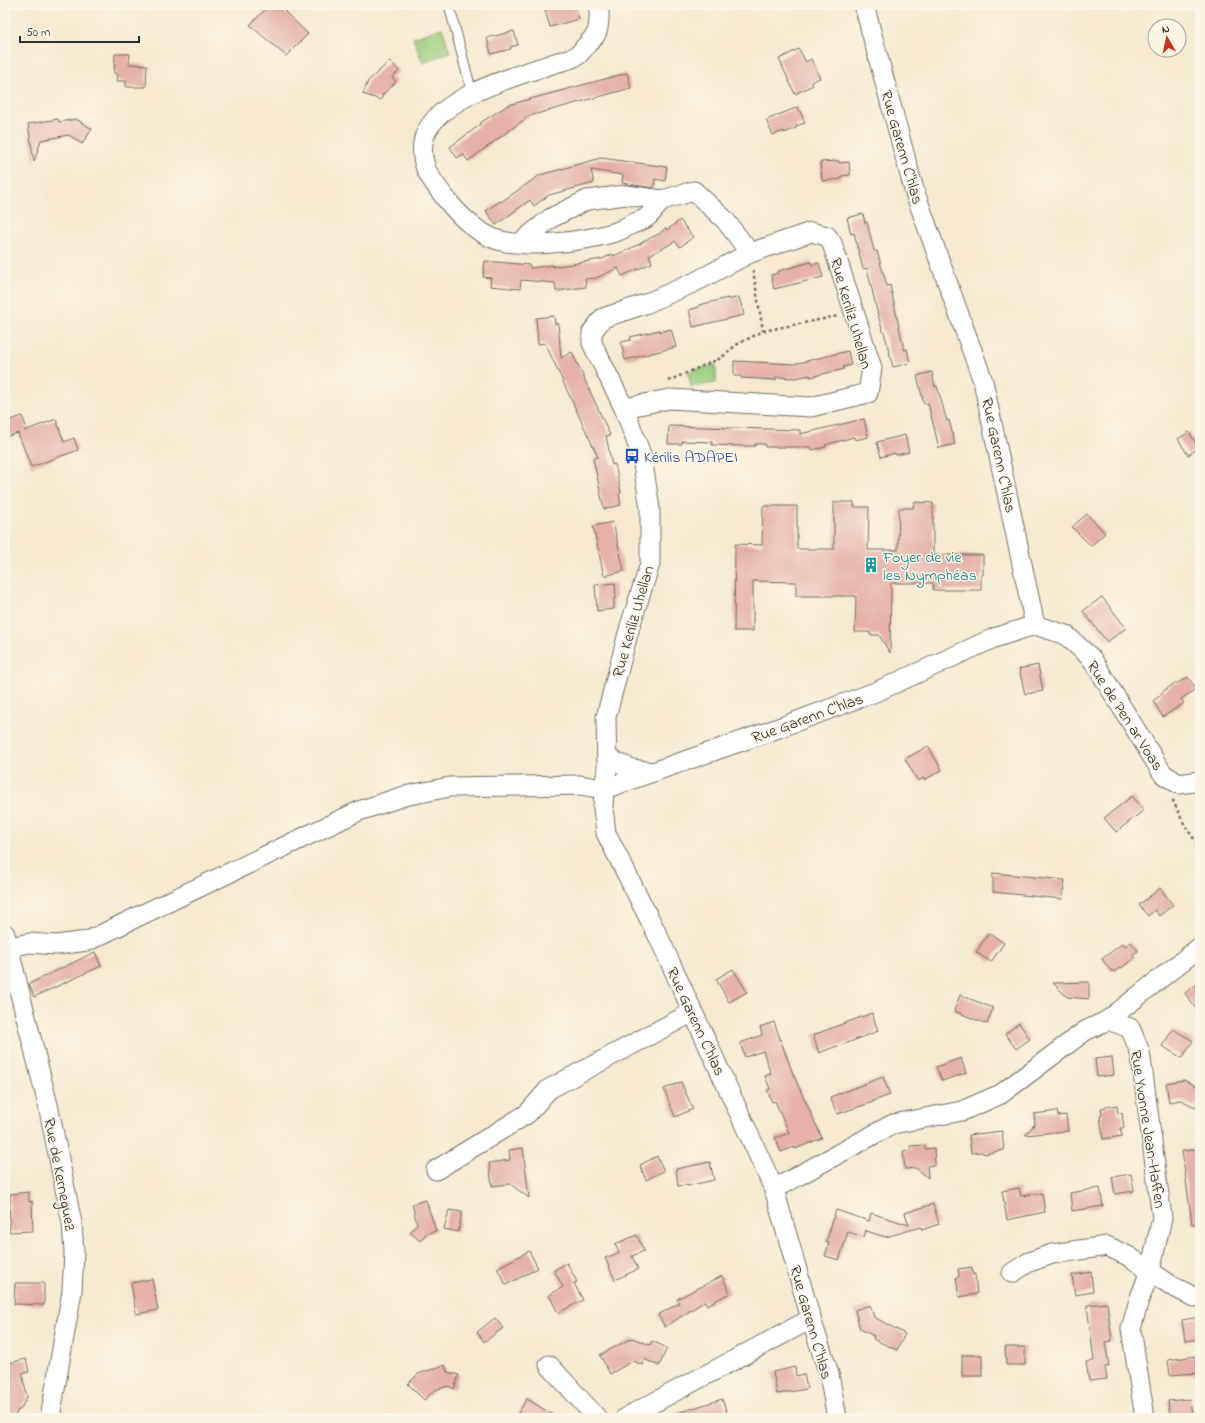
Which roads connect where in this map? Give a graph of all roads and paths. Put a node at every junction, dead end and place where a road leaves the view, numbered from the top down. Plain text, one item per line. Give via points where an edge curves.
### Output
1 (449, 5) edge
2 (598, 5) edge
3 (864, 5) edge
4 (472, 93) junction
5 (662, 200) junction
6 (520, 243) junction
7 (750, 253) junction
8 (855, 312) junction
9 (763, 331) junction
10 (662, 384) dead end
11 (624, 408) junction
12 (1036, 625) junction
13 (606, 758) junction
14 (652, 772) junction
15 (1200, 781) edge
16 (1179, 784) junction
17 (604, 789) junction
18 (1200, 848) edge
19 (7, 941) edge
20 (1200, 947) edge
21 (693, 1012) junction
22 (1108, 1020) junction
23 (436, 1170) dead end
24 (774, 1189) junction
25 (1150, 1271) junction
26 (1012, 1273) dead end
27 (1200, 1296) edge
28 (811, 1319) junction
29 (549, 1365) dead end
30 (50, 1418) edge
31 (597, 1418) edge
32 (625, 1418) edge
33 (836, 1418) edge
34 (1145, 1418) edge

1 - 4 lane
2 - 4 street via 600,10 596,33 578,55
3 - 12 street, Rue Garenn C'hlas via 914,190 983,380
4 - 6 street via 439,115 427,130 423,143 423,161 429,176 459,214 491,237
5 - 6 street via 645,218 617,232 584,240
5 - 6 street via 626,195 587,200 552,218
5 - 7 street via 694,191 725,220
7 - 8 street, Rue Keriliz Uhellan via 811,232 827,236 832,243
7 - 9 path
7 - 11 street, Rue Keriliz Uhellan via 695,282 645,304 603,318 592,332 592,343
8 - 9 path
8 - 11 street, Rue Keriliz Uhellan via 872,368 868,394 811,407 669,399
9 - 10 path via 736,345 720,358
11 - 13 street, Rue Keriliz Uhellan via 642,457 650,509 650,564 630,626 606,717
12 - 14 street, Rue Garenn C'hlas via 994,638 878,691
12 - 16 street, Rue de Pen ar Voas via 1066,635 1092,659 1163,774
13 - 14 street via 632,769
13 - 17 street, Rue Keriliz Uhellan
14 - 17 street, Rue Garenn C'hlas
15 - 16 street, Rue de Pen ar Voas
16 - 18 path via 1173,801
17 - 19 street via 580,785 450,787 404,796 359,812 88,941 56,945
17 - 21 street, Rue Garenn C'hlas via 606,833
19 - 30 street, Rue de Kerneguez via 48,1105 72,1223 72,1291
20 - 22 street
21 - 23 street via 549,1089 526,1114
21 - 24 street, Rue Garenn C'hlas
22 - 24 street via 1086,1031 1001,1094 962,1111 893,1124
22 - 25 street, Rue Yvonne Jean-Haffen via 1130,1028 1140,1052 1162,1218
24 - 28 street, Rue Garenn C'hlas
25 - 26 street via 1130,1256 1107,1246 1052,1254 1029,1262
25 - 27 street via 1172,1286 1194,1296
25 - 34 street, Rue Yvonne Jean-Haffen via 1131,1329
28 - 32 street
28 - 33 street, Rue Garenn C'hlas via 829,1374
29 - 31 street

